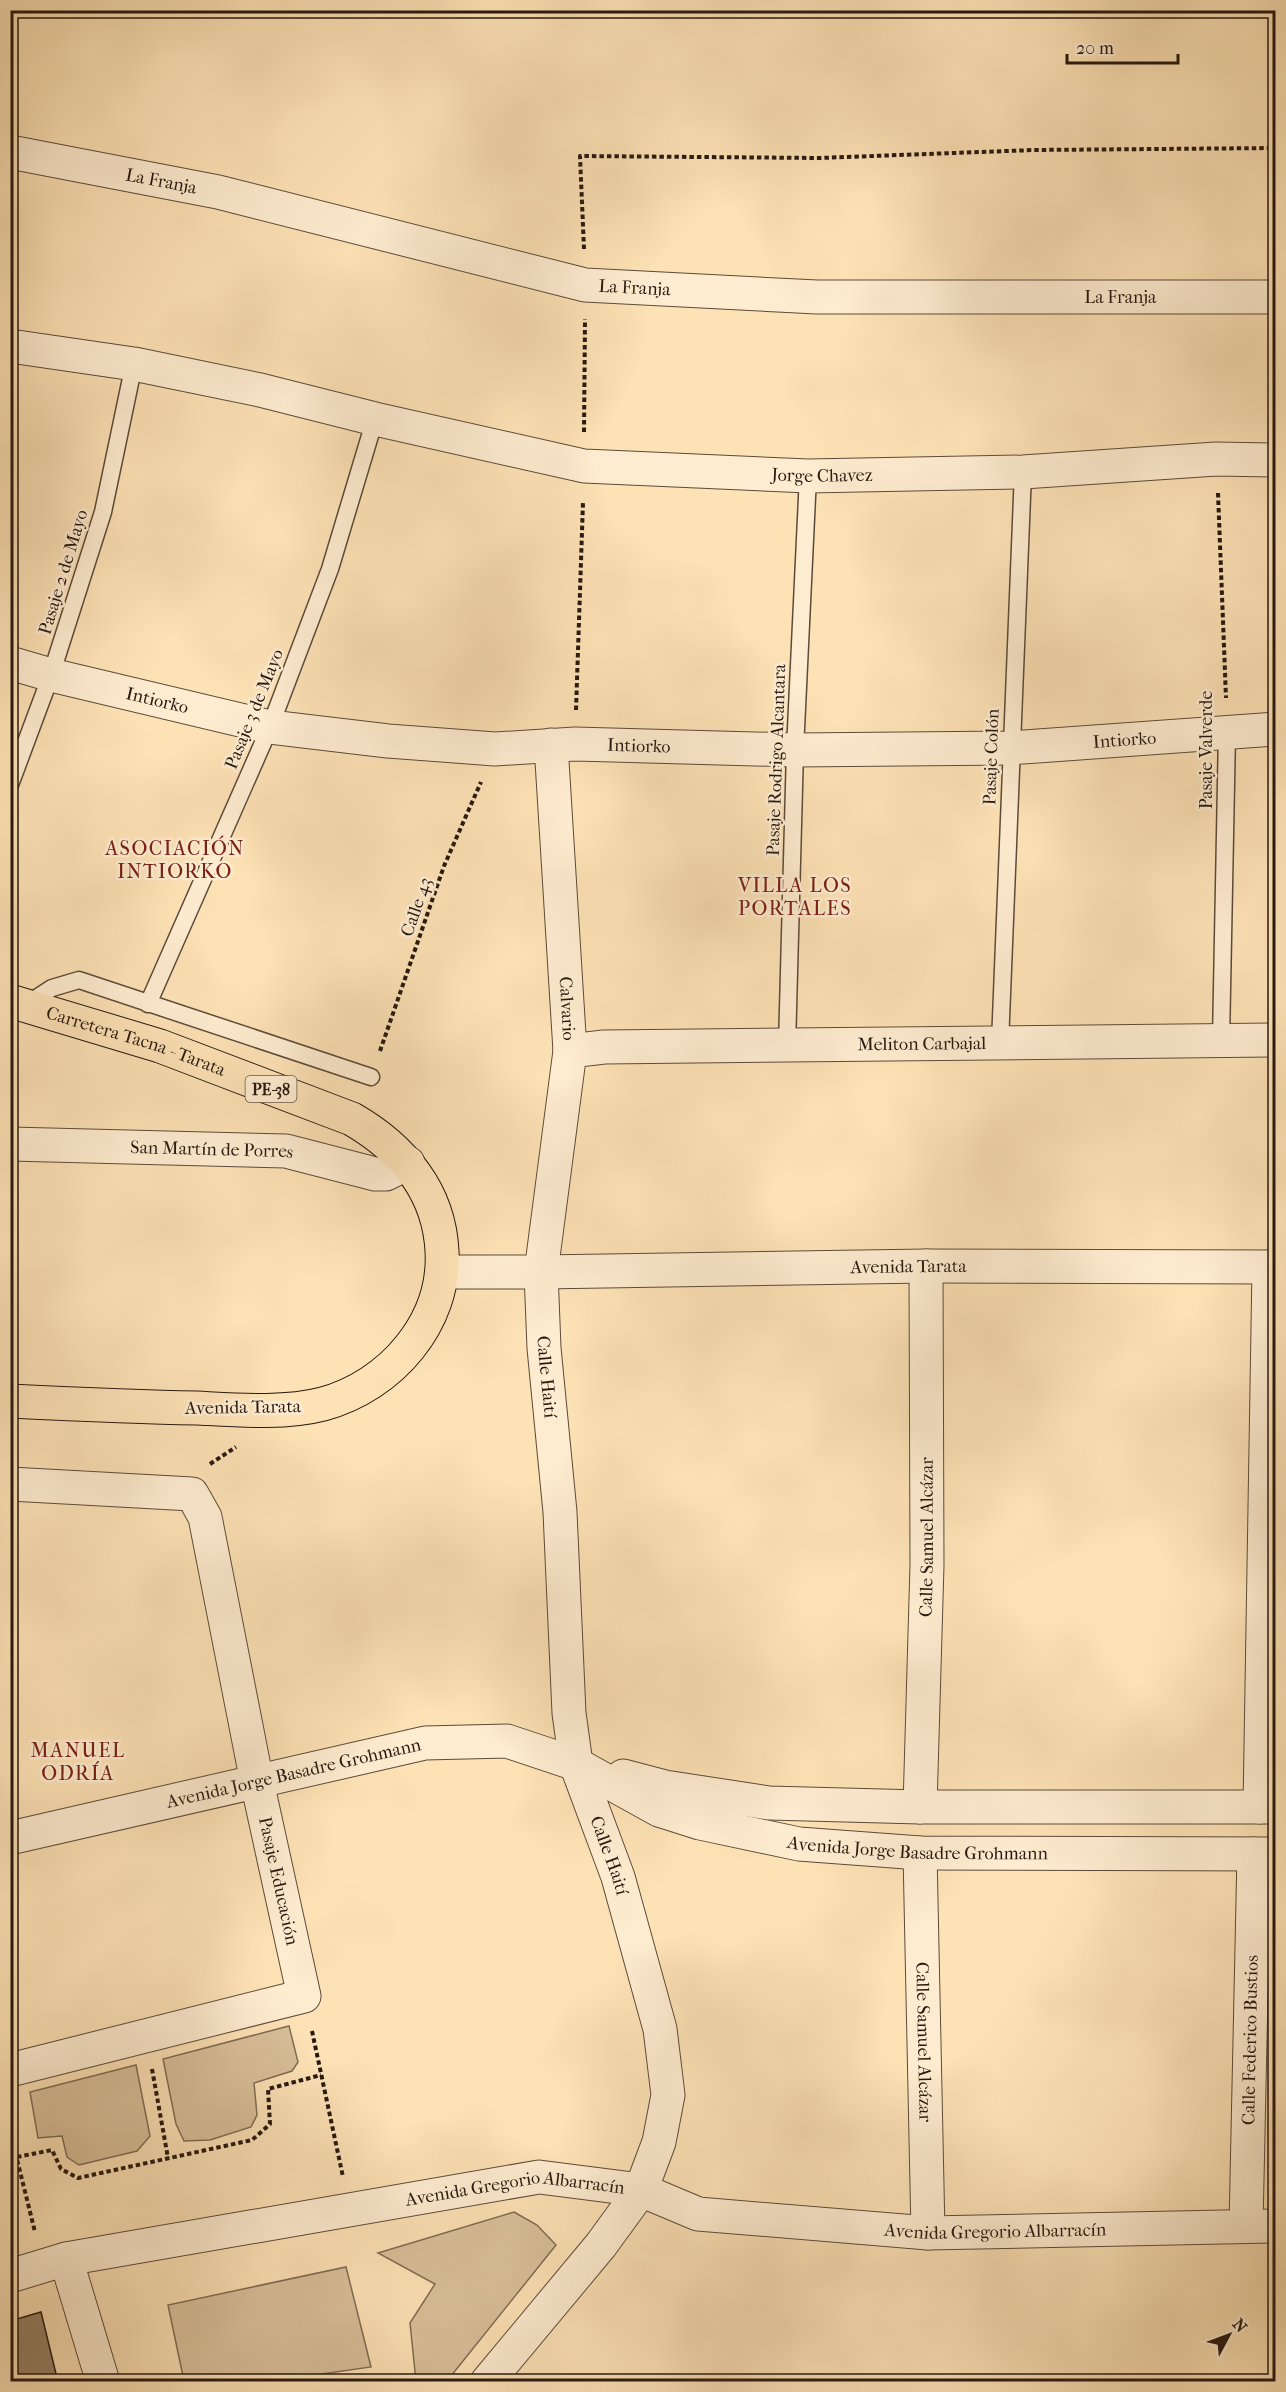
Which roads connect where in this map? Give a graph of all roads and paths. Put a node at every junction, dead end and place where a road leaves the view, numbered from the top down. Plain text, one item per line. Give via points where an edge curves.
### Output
1 (1275, 148) edge
2 (10, 152) edge
3 (580, 156) dead end
4 (1275, 297) edge
5 (10, 346) edge
6 (134, 364) junction
7 (375, 419) junction
8 (1216, 459) junction
9 (1275, 460) edge
10 (1023, 472) junction
11 (808, 476) junction
12 (10, 663) edge
13 (51, 675) junction
14 (270, 727) junction
15 (1275, 729) edge
16 (1227, 732) junction
17 (551, 746) junction
18 (1010, 747) junction
19 (495, 749) junction
20 (795, 750) junction
21 (10, 785) edge
22 (18, 1003) edge
23 (148, 1004) junction
24 (1221, 1040) junction
25 (1275, 1040) edge
26 (1000, 1043) junction
27 (787, 1046) junction
28 (570, 1051) junction
29 (371, 1077) joint
30 (10, 1144) edge
31 (408, 1163) junction
32 (926, 1266) junction
33 (1272, 1267) edge
34 (442, 1272) junction
35 (541, 1272) junction
36 (10, 1401) edge
37 (240, 1445) dead end
38 (200, 1470) dead end
39 (10, 1484) edge
40 (576, 1764) junction
41 (257, 1782) junction
42 (920, 1807) junction
43 (1268, 1807) edge
44 (10, 1838) edge
45 (920, 1853) junction
46 (1265, 1854) edge
47 (304, 1996) junction
48 (146, 2036) junction
49 (10, 2070) edge
50 (321, 2075) junction
51 (10, 2131) edge
52 (17, 2157) junction
53 (168, 2158) junction
54 (641, 2190) junction
55 (350, 2210) junction
56 (1261, 2226) edge
57 (928, 2233) junction
58 (55, 2262) junction
59 (10, 2276) edge
60 (103, 2382) edge
61 (487, 2382) edge

1 - 3 path via 1034,150 819,158
2 - 4 street, La Franja via 218,192 585,285 817,297
5 - 6 street, Jorge Chavez
6 - 7 street, Jorge Chavez
6 - 13 lane, Pasaje 2 de Mayo via 103,512
7 - 11 street, Jorge Chavez via 584,466
7 - 14 lane, Pasaje 3 de Mayo via 330,568
8 - 9 street, Jorge Chavez
8 - 10 street, Jorge Chavez
8 - 16 path, Pasaje Valverde
10 - 11 street, Jorge Chavez
10 - 18 lane, Pasaje Colón
11 - 20 lane, Pasaje Rodrigo Alcantara
12 - 13 street, Intiorko
13 - 14 street, Intiorko
13 - 21 lane, Pasaje 2 de Mayo
14 - 19 street, Intiorko
14 - 23 lane, Pasaje 3 de Mayo
15 - 16 street, Intiorko
16 - 18 street, Intiorko
16 - 24 lane, Pasaje Valverde
17 - 19 street, Intiorko
17 - 20 street, Intiorko
17 - 28 street, Calvario
18 - 20 street, Intiorko
18 - 26 lane, Pasaje Colón
19 - 29 path, Calle 43 via 444,866
20 - 27 lane, Pasaje Rodrigo Alcantara
22 - 23 lane via 79,980
22 - 31 highway, Carretera Tacna - Tarata / PE-38 via 159,1046 352,1119 382,1138
23 - 29 lane
24 - 25 street, Meliton Carbajal
24 - 26 street, Meliton Carbajal
26 - 27 street, Meliton Carbajal
27 - 28 street, Meliton Carbajal via 604,1047
28 - 35 street, Calvario
30 - 31 street, San Martín de Porres via 286,1152 375,1174 386,1174
31 - 34 highway, Carretera Tacna - Tarata / PE-38 via 432,1204 439,1228
32 - 33 street, Avenida Tarata
32 - 35 street, Avenida Tarata
32 - 42 street, Calle Samuel Alcázar via 927,1565
33 - 43 street
34 - 35 street, Avenida Tarata
34 - 36 highway, Avenida Tarata / PE-38 via 429,1317 396,1363 357,1390 322,1405 258,1410
35 - 40 street, Calle Haití via 543,1348 560,1512 569,1713
37 - 38 path
39 - 41 street, Pasaje Educación via 192,1494 205,1517
40 - 41 street, Avenida Jorge Basadre Grohmann via 507,1741 425,1743
40 - 42 street, Avenida Jorge Basadre Grohmann via 665,1787 769,1803
40 - 45 street, Avenida Jorge Basadre Grohmann via 659,1810 700,1824 800,1844
40 - 54 street, Calle Haití via 618,1877 660,2029 668,2094 659,2142
41 - 44 street, Avenida Jorge Basadre Grohmann
41 - 47 street, Pasaje Educación
42 - 43 street, Avenida Jorge Basadre Grohmann
45 - 46 street, Avenida Jorge Basadre Grohmann
45 - 57 street, Calle Samuel Alcázar
46 - 56 street, Calle Federico Bustios
47 - 48 street
47 - 50 path
48 - 49 street
48 - 53 path
50 - 53 path via 268,2089 270,2124 252,2140
50 - 55 path
51 - 52 path
52 - 53 path via 52,2150 61,2169 78,2178
52 - 58 path
54 - 55 street, Avenida Gregorio Albarracín via 539,2177
54 - 57 street, Avenida Gregorio Albarracín via 698,2214
54 - 61 street, Calle Haití via 601,2245
55 - 58 street, Avenida Gregorio Albarracín
56 - 57 street, Avenida Gregorio Albarracín
58 - 59 street, Avenida Gregorio Albarracín
58 - 60 street

